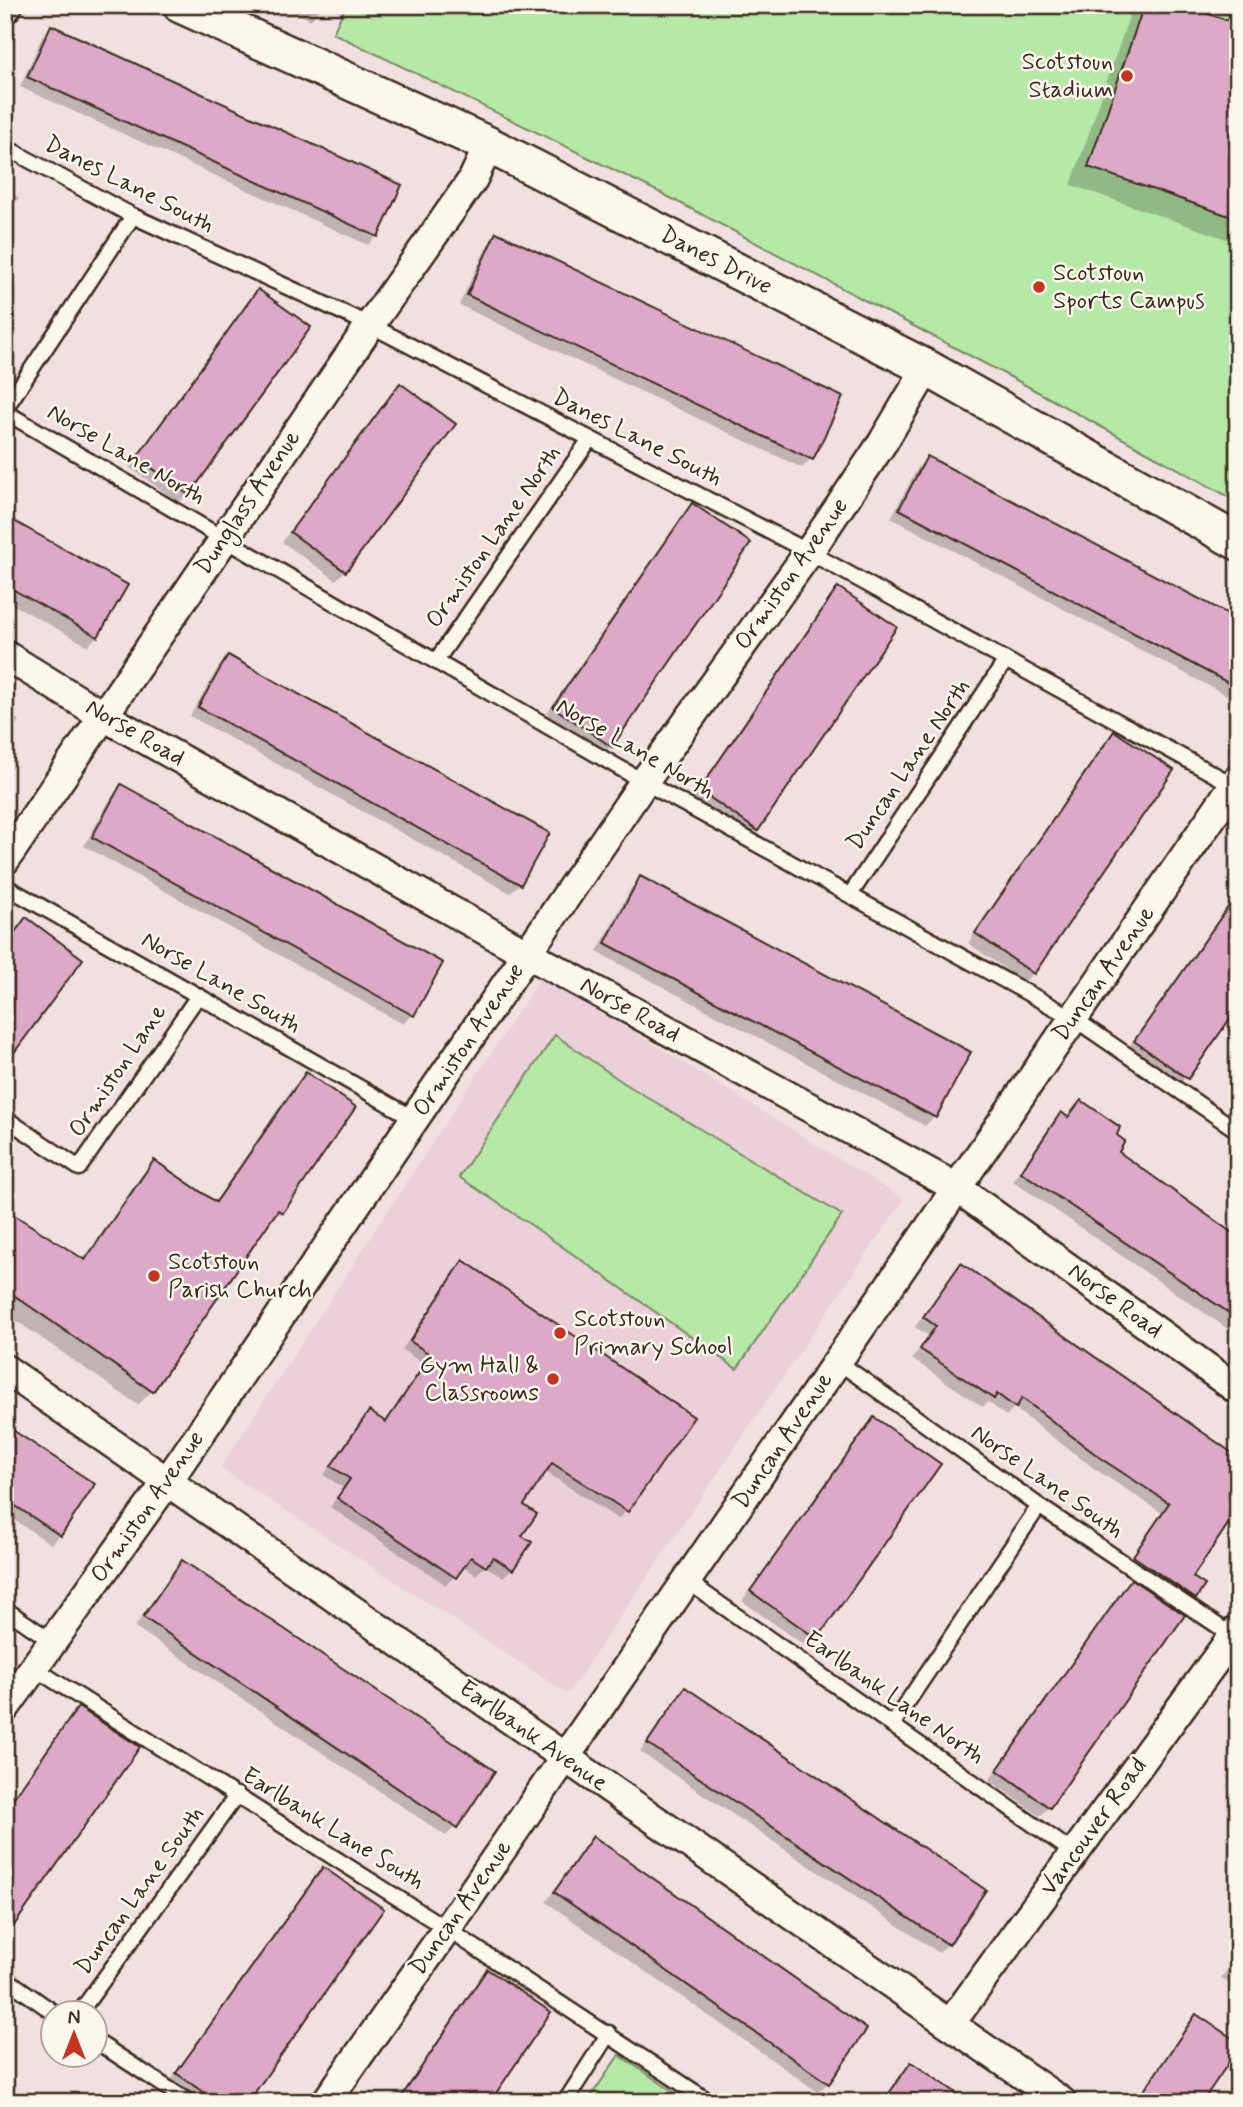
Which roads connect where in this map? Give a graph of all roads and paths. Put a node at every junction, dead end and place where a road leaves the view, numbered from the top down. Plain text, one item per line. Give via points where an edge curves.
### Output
1 (181, 5) edge
2 (489, 145) junction
3 (5, 147) edge
4 (133, 216) junction
5 (370, 325) junction
6 (928, 368) junction
7 (5, 410) edge
8 (590, 439) junction
9 (224, 538) junction
10 (1238, 542) edge
11 (809, 552) junction
12 (5, 655) edge
13 (1006, 660) junction
14 (436, 661) junction
15 (102, 715) junction
16 (644, 782) junction
17 (1236, 784) edge
18 (5, 860) edge
19 (5, 886) edge
20 (850, 895) junction
21 (528, 954) junction
22 (198, 996) junction
23 (1073, 1018) junction
24 (5, 1118) edge
25 (415, 1119) junction
26 (1238, 1131) edge
27 (957, 1188) junction
28 (837, 1361) junction
29 (5, 1369) edge
30 (1238, 1390) edge
31 (167, 1482) junction
32 (1039, 1506) junction
33 (687, 1581) junction
34 (5, 1609) edge
35 (1235, 1633) edge
36 (52, 1642) junction
37 (34, 1668) junction
38 (5, 1708) edge
39 (892, 1725) junction
40 (565, 1757) junction
41 (237, 1795) junction
42 (1074, 1853) junction
43 (447, 1929) junction
44 (5, 1978) edge
45 (90, 1998) edge
46 (38, 2001) edge
47 (950, 2024) junction
48 (608, 2033) junction
49 (108, 2049) edge
50 (189, 2102) edge
51 (326, 2102) edge
52 (565, 2102) edge
53 (710, 2102) edge
54 (1062, 2102) edge

1 - 2 street, Danes Drive
2 - 5 street, Dunglass Avenue via 473,179
2 - 6 street, Danes Drive
3 - 4 lane, Danes Lane South
4 - 5 lane, Danes Lane South
4 - 7 lane
5 - 8 lane, Danes Lane South
5 - 9 street, Dunglass Avenue
6 - 10 street, Danes Drive
6 - 11 street, Ormiston Avenue
7 - 9 lane, Norse Lane North
8 - 11 lane, Danes Lane South
8 - 14 lane, Ormiston Lane North
9 - 14 lane, Norse Lane North
9 - 15 street, Dunglass Avenue
11 - 13 lane, Danes Lane South
11 - 16 street, Ormiston Avenue
12 - 15 street, Norse Road
13 - 17 lane, Danes Lane South
13 - 20 lane, Duncan Lane North
14 - 16 lane, Norse Lane North
15 - 18 street, Dunglass Avenue
15 - 21 street, Norse Road
16 - 20 lane, Norse Lane North
16 - 21 street, Ormiston Avenue
17 - 23 street, Duncan Avenue
19 - 22 lane, Norse Lane South
20 - 23 lane, Norse Lane North
21 - 25 street, Ormiston Avenue
21 - 27 street, Norse Road
22 - 24 lane, Ormiston Lane via 79,1168
22 - 25 lane, Norse Lane South
23 - 26 lane, Norse Lane North
23 - 27 street, Duncan Avenue
25 - 31 street, Ormiston Avenue
27 - 28 street, Duncan Avenue
27 - 30 street, Norse Road
28 - 32 lane, Norse Lane South
28 - 33 street, Duncan Avenue
29 - 31 street, Earlbank Avenue
31 - 36 street, Ormiston Avenue
31 - 40 street, Earlbank Avenue
32 - 35 lane, Norse Lane South
32 - 39 lane
33 - 39 lane, Earlbank Lane North
33 - 40 street, Duncan Avenue
34 - 36 lane
35 - 42 street, Vancouver Road
36 - 37 street, Ormiston Avenue
37 - 38 street, Ormiston Avenue
37 - 41 lane, Earlbank Lane South
39 - 42 lane, Earlbank Lane North
40 - 43 street, Duncan Avenue
40 - 47 street, Earlbank Avenue
41 - 43 lane, Earlbank Lane South
41 - 45 lane, Duncan Lane South
42 - 47 street, Vancouver Road
43 - 48 lane, Earlbank Lane South
43 - 51 street, Duncan Avenue
44 - 46 lane
47 - 54 street, Earlbank Avenue
48 - 52 lane
48 - 53 lane, Earlbank Lane South
49 - 50 lane

